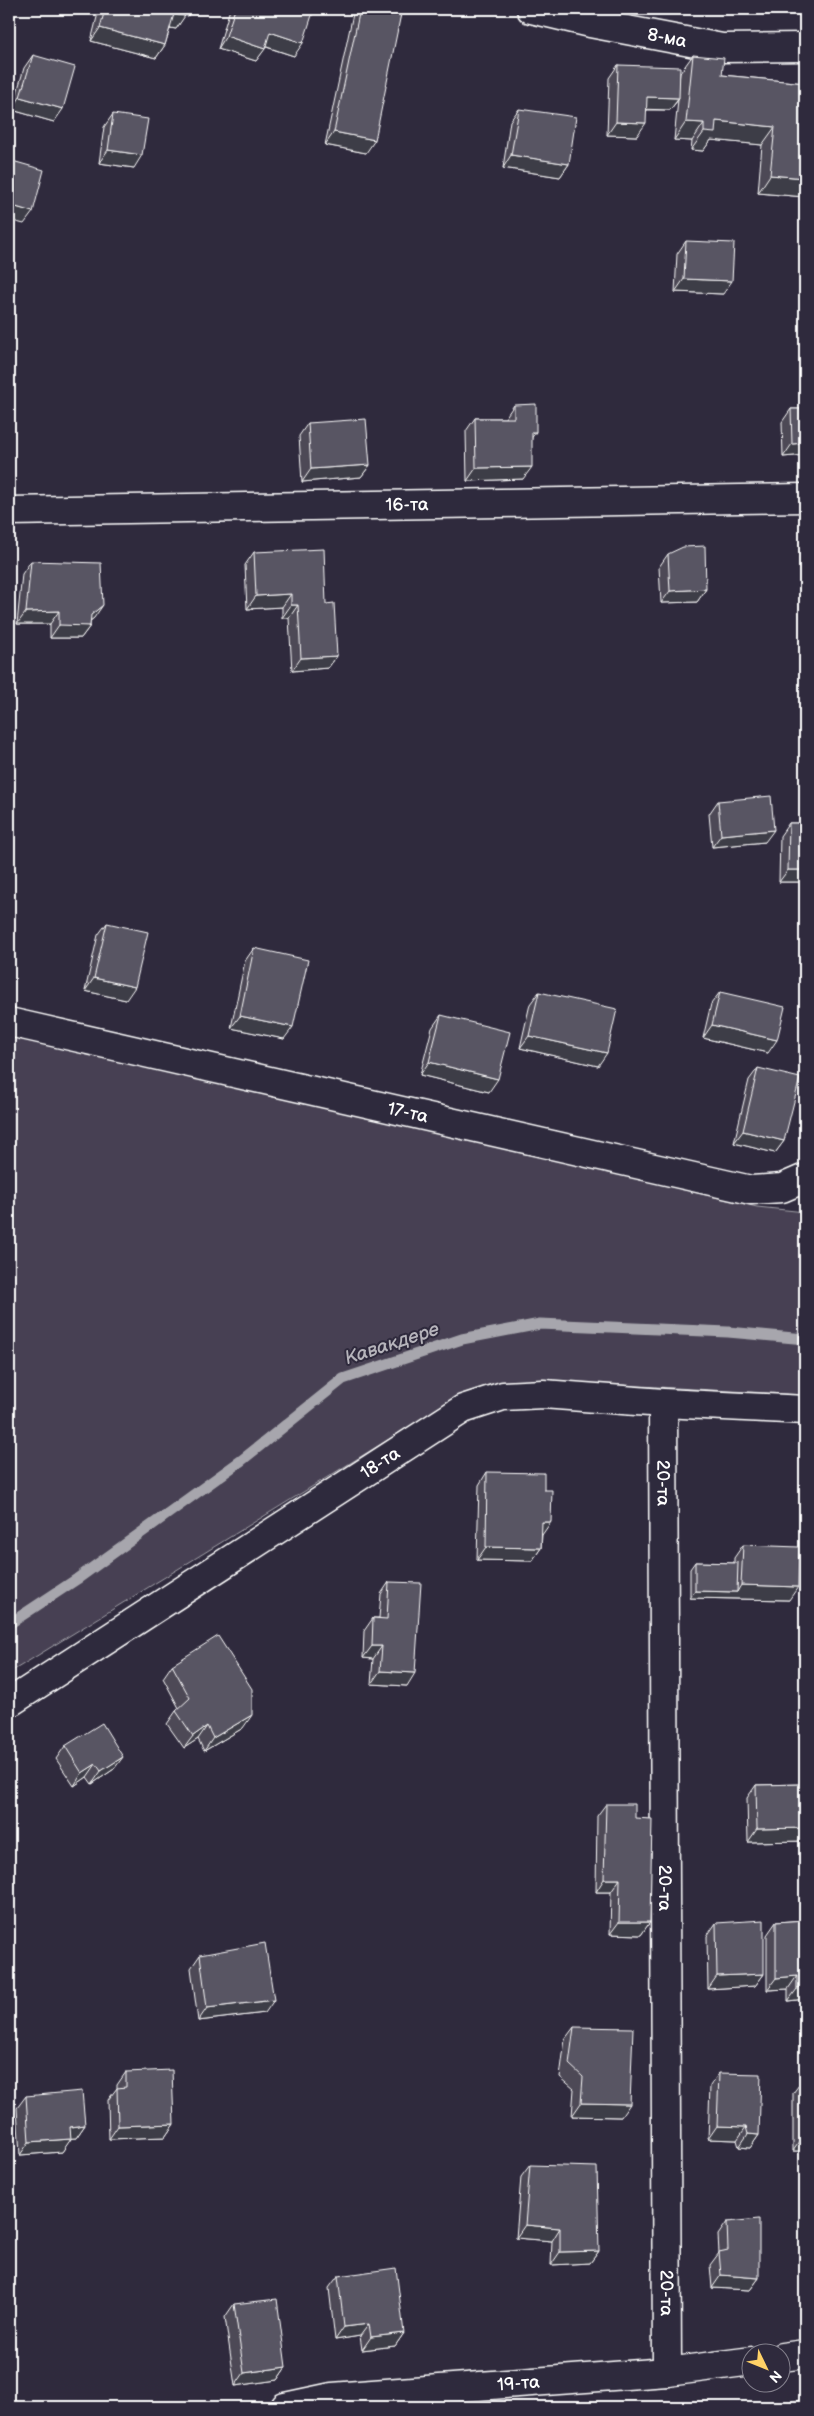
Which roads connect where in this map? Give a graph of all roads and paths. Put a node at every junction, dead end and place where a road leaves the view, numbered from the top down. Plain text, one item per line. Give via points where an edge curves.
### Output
1 (531, 9) edge
2 (805, 47) edge
3 (805, 498) edge
4 (9, 511) edge
5 (9, 1022) edge
6 (805, 1178) edge
7 (663, 1403) junction
8 (805, 1410) edge
9 (9, 1703) edge
10 (805, 2354) edge
11 (792, 2356) edge
12 (742, 2362) edge
13 (667, 2372) junction
14 (285, 2407) edge

1 - 2 street, 8-ма via 590,24 722,48
3 - 4 street, 16-та
5 - 6 street, 17-та via 751,1190 782,1188
7 - 8 street, 18-та
7 - 9 street, 18-та via 543,1394 503,1396 463,1409
7 - 13 street, 20-та
10 - 11 street
12 - 13 street, 19-та
13 - 14 street, 19-та via 332,2397

